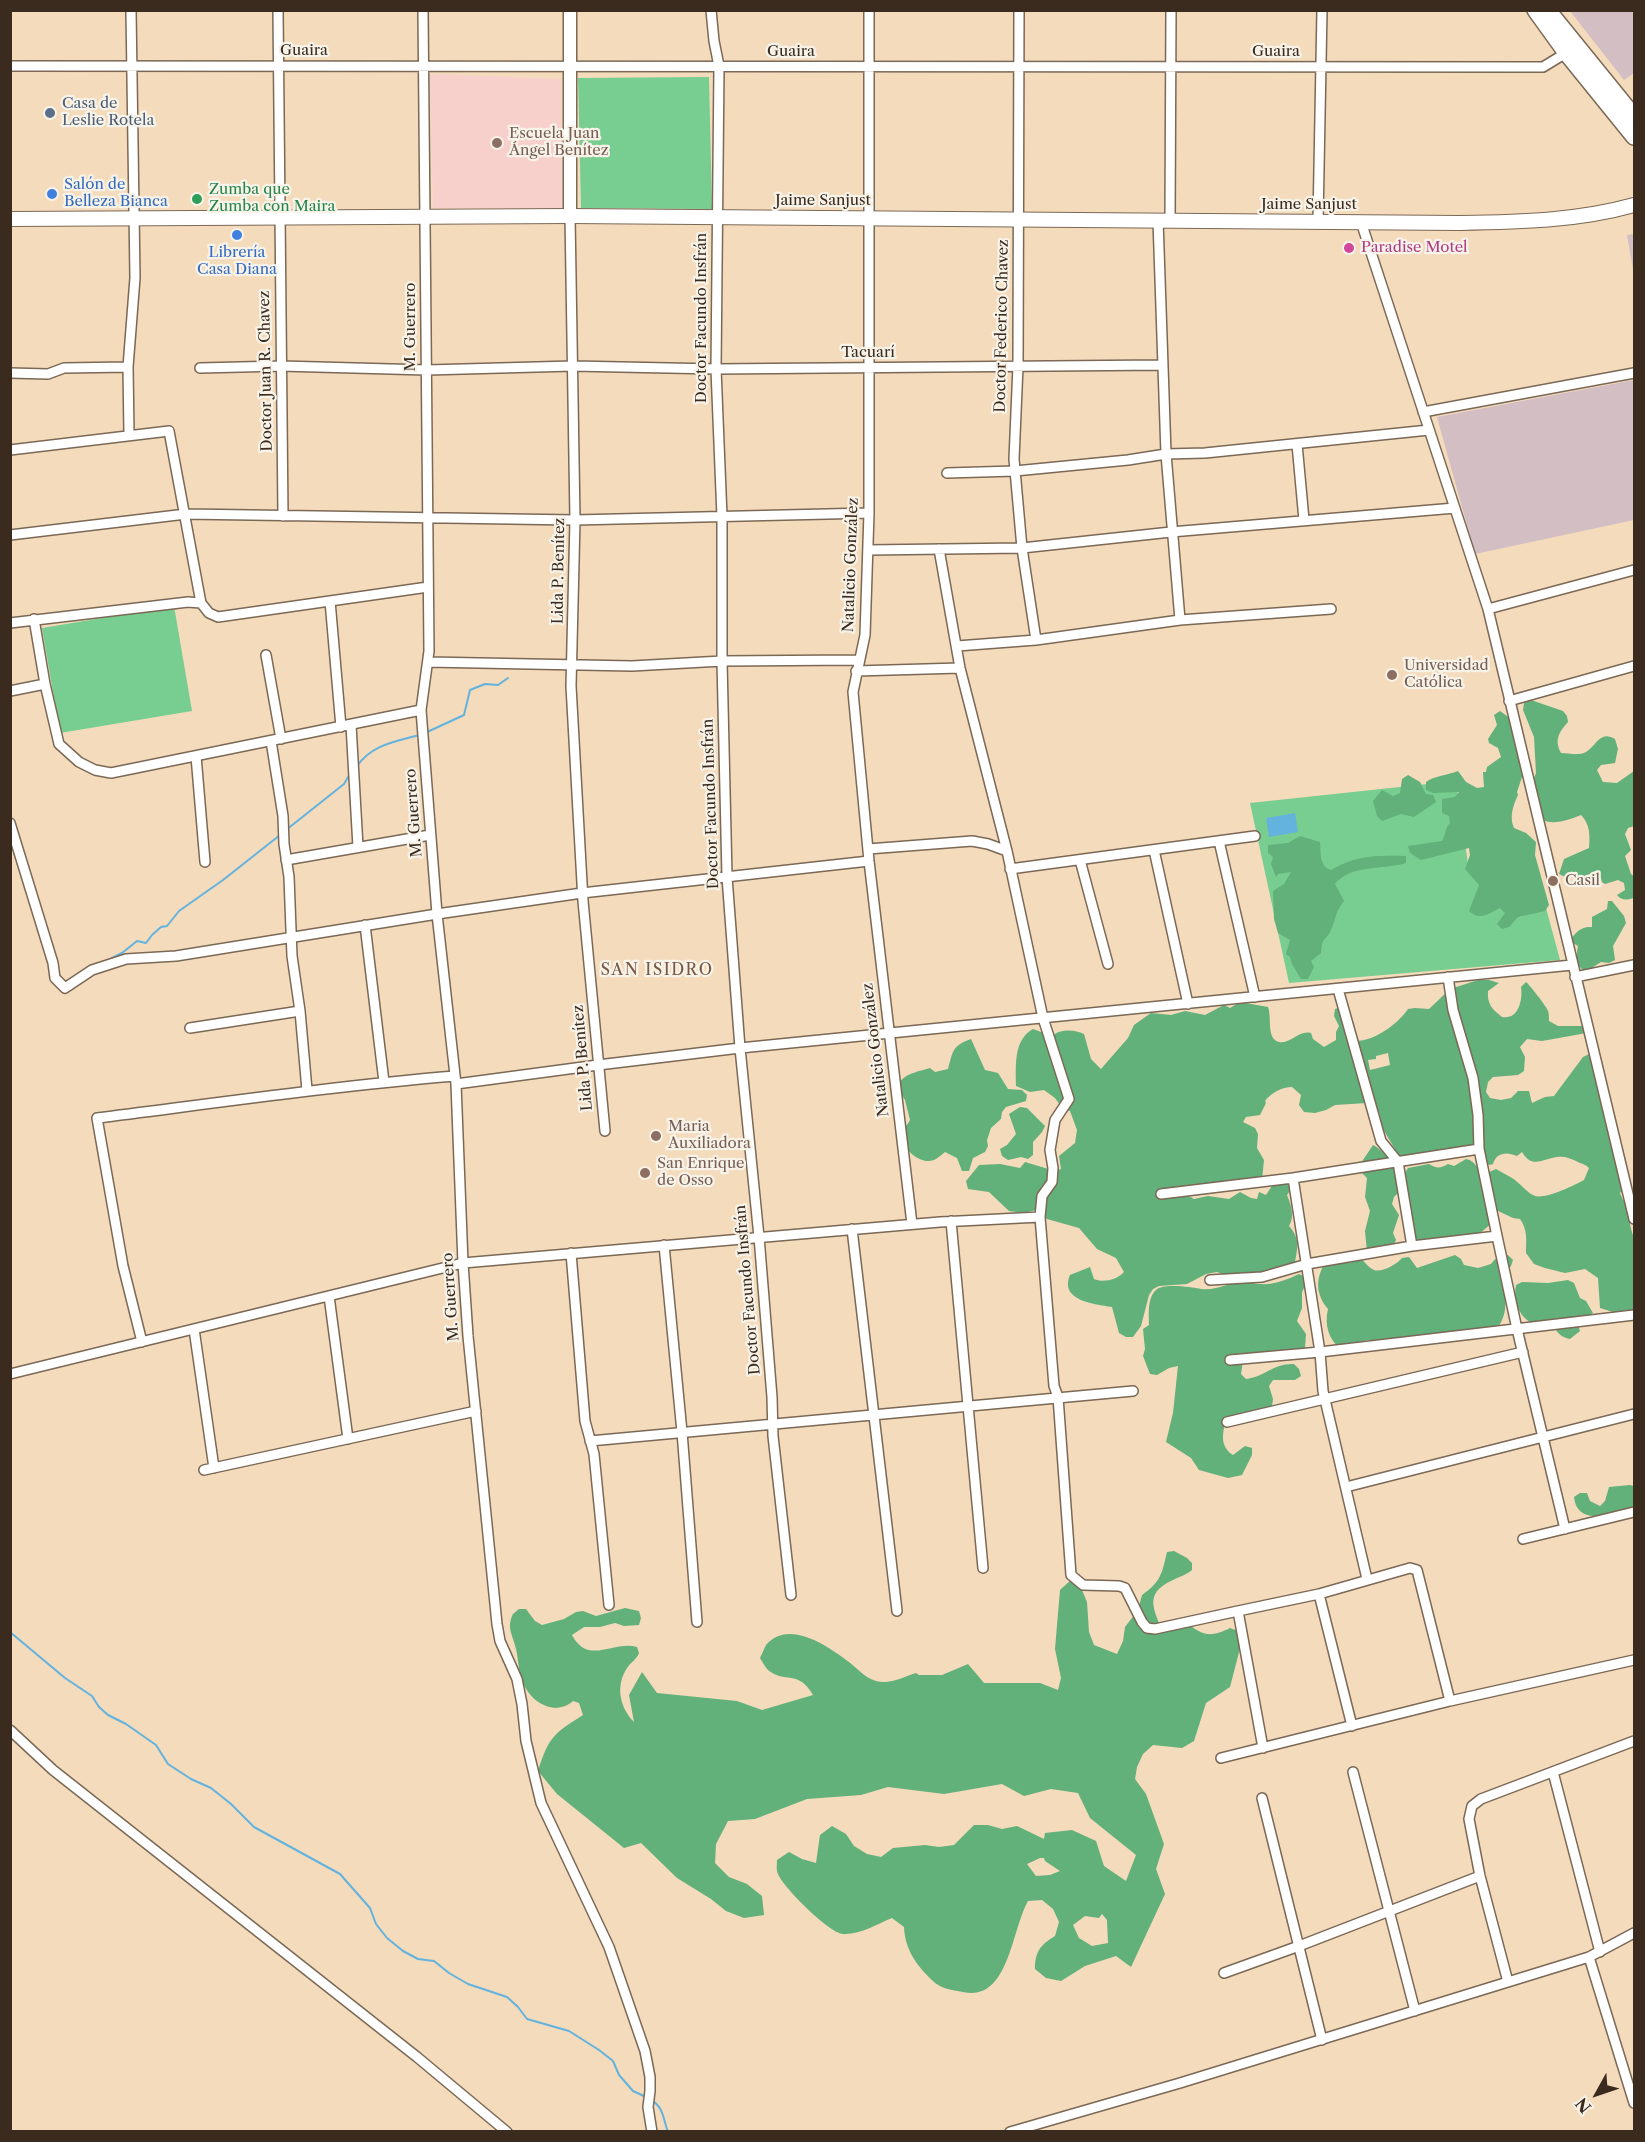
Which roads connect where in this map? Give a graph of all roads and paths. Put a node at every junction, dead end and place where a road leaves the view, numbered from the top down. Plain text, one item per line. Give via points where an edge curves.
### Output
1 (131, 10) edge
2 (278, 10) edge
3 (423, 10) edge
4 (570, 10) edge
5 (711, 10) edge
6 (869, 10) edge
7 (1019, 10) edge
8 (1171, 10) edge
9 (1322, 10) edge
10 (1535, 10) edge
11 (1548, 10) edge
12 (1566, 53) junction
13 (569, 65) junction
14 (10, 66) edge
15 (131, 66) junction
16 (278, 66) junction
17 (424, 66) junction
18 (719, 66) junction
19 (1322, 67) junction
20 (867, 68) junction
21 (1019, 68) junction
22 (1170, 68) junction
23 (1635, 116) edge
24 (1635, 137) edge
25 (1635, 205) edge
26 (570, 216) junction
27 (426, 217) junction
28 (717, 217) junction
29 (133, 218) junction
30 (280, 218) junction
31 (868, 218) junction
32 (10, 219) edge
33 (1018, 219) junction
34 (1164, 220) junction
35 (1318, 221) junction
36 (1361, 222) junction
37 (1162, 365) junction
38 (281, 366) junction
39 (573, 366) junction
40 (1018, 366) junction
41 (128, 367) junction
42 (200, 368) dead end
43 (868, 368) junction
44 (716, 369) junction
45 (427, 370) junction
46 (1635, 373) edge
47 (10, 374) edge
48 (1423, 412) junction
49 (1429, 430) junction
50 (129, 435) junction
51 (1298, 444) junction
52 (10, 450) edge
53 (1166, 454) junction
54 (1015, 471) junction
55 (947, 473) dead end
56 (1455, 508) junction
57 (869, 513) junction
58 (186, 514) junction
59 (283, 516) junction
60 (427, 517) junction
61 (722, 517) junction
62 (575, 520) junction
63 (1304, 520) junction
64 (1171, 532) junction
65 (10, 535) edge
66 (1022, 548) junction
67 (939, 549) junction
68 (868, 550) junction
69 (1635, 570) edge
70 (428, 587) junction
71 (330, 601) junction
72 (201, 603) junction
73 (1331, 609) dead end
74 (1488, 609) junction
75 (34, 619) junction
76 (1180, 620) junction
77 (10, 623) edge
78 (1036, 640) junction
79 (957, 646) junction
80 (266, 656) dead end
81 (858, 660) junction
82 (722, 661) junction
83 (428, 662) junction
84 (571, 664) junction
85 (1635, 666) edge
86 (960, 668) junction
87 (856, 671) junction
88 (45, 684) junction
89 (10, 691) edge
90 (1509, 701) junction
91 (421, 710) junction
92 (346, 726) junction
93 (281, 739) junction
94 (271, 741) junction
95 (196, 756) junction
96 (10, 823) edge
97 (430, 835) junction
98 (1255, 836) dead end
99 (1219, 841) junction
100 (358, 847) junction
101 (868, 849) junction
102 (1154, 850) junction
103 (1007, 851) junction
104 (286, 860) junction
105 (1080, 860) junction
106 (869, 861) junction
107 (205, 862) dead end
108 (1010, 869) junction
109 (727, 877) junction
110 (582, 893) junction
111 (436, 914) junction
112 (365, 925) junction
113 (290, 938) junction
114 (1108, 964) dead end
115 (1572, 965) junction
116 (1635, 965) edge
117 (1449, 977) junction
118 (1575, 977) junction
119 (1338, 988) junction
120 (1255, 997) junction
121 (1188, 1004) junction
122 (300, 1011) junction
123 (1042, 1018) junction
124 (190, 1028) dead end
125 (889, 1034) junction
126 (740, 1048) junction
127 (598, 1065) junction
128 (456, 1080) junction
129 (384, 1082) junction
130 (307, 1090) junction
131 (605, 1131) dead end
132 (1479, 1149) junction
133 (1398, 1162) junction
134 (1293, 1178) junction
135 (1161, 1194) dead end
136 (1040, 1217) junction
137 (1635, 1219) edge
138 (951, 1221) junction
139 (912, 1224) junction
140 (852, 1229) junction
141 (1497, 1236) junction
142 (759, 1237) junction
143 (664, 1245) junction
144 (1412, 1246) junction
145 (571, 1253) junction
146 (462, 1263) junction
147 (1307, 1264) junction
148 (1210, 1280) dead end
149 (329, 1296) junction
150 (1635, 1315) edge
151 (194, 1329) junction
152 (1517, 1329) junction
153 (142, 1342) junction
154 (1320, 1352) junction
155 (1522, 1352) junction
156 (1230, 1360) dead end
157 (10, 1374) edge
158 (1133, 1390) dead end
159 (1058, 1397) junction
160 (1325, 1397) junction
161 (968, 1406) junction
162 (476, 1411) junction
163 (874, 1414) junction
164 (1635, 1414) edge
165 (1227, 1422) dead end
166 (772, 1424) junction
167 (682, 1432) junction
168 (1543, 1437) junction
169 (348, 1439) junction
170 (590, 1441) junction
171 (1346, 1487) junction
172 (1635, 1512) edge
173 (1565, 1529) junction
174 (1523, 1539) dead end
175 (983, 1568) dead end
176 (1366, 1579) junction
177 (1319, 1593) junction
178 (791, 1595) dead end
179 (609, 1605) dead end
180 (897, 1611) dead end
181 (1238, 1611) junction
182 (697, 1622) dead end
183 (1635, 1660) edge
184 (1450, 1701) junction
185 (1352, 1726) junction
186 (10, 1730) edge
187 (1635, 1741) edge
188 (1263, 1748) junction
189 (1221, 1758) dead end
190 (1353, 1772) dead end
191 (1553, 1772) junction
192 (1262, 1798) dead end
193 (1480, 1876) junction
194 (1389, 1911) junction
195 (1635, 1933) edge
196 (1299, 1946) junction
197 (1600, 1952) junction
198 (1589, 1958) junction
199 (1224, 1973) dead end
200 (1508, 1982) junction
201 (1415, 2011) junction
202 (1322, 2040) junction
203 (1635, 2103) edge
204 (507, 2132) edge
205 (652, 2132) edge
206 (1010, 2132) edge

1 - 15 street
2 - 16 street, Doctor Juan R. Chavez
3 - 17 street, M. Guerrero
4 - 13 street, Lida P. Benítez
5 - 18 street, Doctor Facundo Insfrán
6 - 20 street, Natalicio González
7 - 21 street, Doctor Federico Chavez
8 - 22 street
9 - 19 street
10 - 12 main road
11 - 23 main road
12 - 19 street, Guaira via 1543,68
12 - 24 main road
13 - 17 street, Guaira
13 - 18 street, Guaira
13 - 26 street, Lida P. Benítez
14 - 15 street, Guaira
15 - 16 street, Guaira
15 - 29 street
16 - 17 street, Guaira
16 - 30 street, Doctor Juan R. Chavez
17 - 27 street, M. Guerrero
18 - 20 street, Guaira
18 - 28 street, Doctor Facundo Insfrán
19 - 22 street, Guaira
19 - 35 street
20 - 21 street, Guaira
20 - 31 street, Natalicio González
21 - 22 street, Guaira
21 - 33 street, Doctor Federico Chavez
22 - 34 street
25 - 36 main road, Jaime Sanjust via 1571,219 1534,222
26 - 27 main road, Jaime Sanjust
26 - 28 main road, Jaime Sanjust
26 - 39 street, Lida P. Benítez
27 - 30 main road, Jaime Sanjust
27 - 45 street, M. Guerrero
28 - 31 main road, Jaime Sanjust
28 - 44 street, Doctor Facundo Insfrán
29 - 30 main road, Jaime Sanjust
29 - 32 main road, Jaime Sanjust
29 - 41 street via 135,278
30 - 38 street, Doctor Juan R. Chavez
31 - 33 main road, Jaime Sanjust
31 - 43 street, Natalicio González
33 - 34 main road, Jaime Sanjust
33 - 40 street, Doctor Federico Chavez
34 - 35 main road, Jaime Sanjust
34 - 37 street
35 - 36 main road, Jaime Sanjust
36 - 48 street
37 - 40 street, Tacuarí
37 - 53 street
38 - 42 street, Tacuarí
38 - 45 street, Tacuarí
38 - 59 street, Doctor Juan R. Chavez
39 - 44 street, Tacuarí
39 - 45 street, Tacuarí
39 - 62 street, Lida P. Benítez
40 - 43 street, Tacuarí
40 - 54 street, Doctor Federico Chavez
41 - 47 street
41 - 50 street
43 - 44 street, Tacuarí
43 - 57 street, Natalicio González
44 - 61 street, Doctor Facundo Insfrán
45 - 60 street, M. Guerrero
46 - 48 street
48 - 49 street
49 - 51 street
49 - 56 street
50 - 52 street
50 - 58 street via 169,431
51 - 53 street
51 - 63 street
53 - 54 street
53 - 64 street
54 - 55 street
54 - 66 street, Doctor Federico Chavez
56 - 63 street
56 - 74 street
57 - 61 street
57 - 68 street, Natalicio González
58 - 59 street
58 - 65 street
58 - 72 street
59 - 60 street
60 - 62 street
60 - 70 street, M. Guerrero
61 - 62 street
61 - 82 street, Doctor Facundo Insfrán
62 - 84 street, Lida P. Benítez
63 - 64 street
64 - 66 street
64 - 76 street
66 - 67 street
66 - 78 street, Doctor Federico Chavez
67 - 68 street
67 - 79 street
68 - 81 street, Natalicio González via 865,635
69 - 74 street
70 - 71 street
70 - 83 street, M. Guerrero
71 - 72 street via 218,617
71 - 92 street
72 - 75 street
73 - 76 street
74 - 90 street
75 - 77 street
75 - 88 street
76 - 78 street
78 - 79 street
79 - 86 street
80 - 93 street
81 - 82 street
81 - 87 street, Natalicio González
82 - 84 street via 632,666
82 - 109 street, Doctor Facundo Insfrán
83 - 84 street
83 - 91 street, M. Guerrero
84 - 110 street, Lida P. Benítez
85 - 90 street
86 - 87 street
86 - 103 street
87 - 101 street, Natalicio González via 853,692
88 - 89 street
88 - 95 street via 59,744 95,770 111,773
90 - 115 street
91 - 92 street
91 - 97 street, M. Guerrero
92 - 93 street
92 - 100 street via 354,773
93 - 94 street
94 - 95 street
94 - 104 street
95 - 107 street
96 - 113 street via 56,978 65,987 92,970 126,959 176,956
97 - 100 street
97 - 111 street, M. Guerrero
98 - 99 street
99 - 102 street
99 - 120 street
100 - 104 street
101 - 103 street via 972,841
101 - 106 street, Natalicio González
102 - 105 street
102 - 121 street
103 - 108 street
104 - 113 street
105 - 108 street
105 - 114 street
106 - 109 street
106 - 125 street, Natalicio González
108 - 123 street
109 - 110 street
109 - 126 street, Doctor Facundo Insfrán
110 - 111 street
110 - 127 street, Lida P. Benítez
111 - 112 street
111 - 128 street, M. Guerrero
112 - 113 street
112 - 129 street
113 - 122 street
115 - 117 street
115 - 118 street
116 - 118 street
117 - 119 street
117 - 132 street via 1453,1010 1473,1078
118 - 137 street
119 - 120 street
119 - 133 street via 1380,1142
120 - 121 street
121 - 123 street
122 - 124 street
122 - 130 street
123 - 125 street
123 - 136 street via 1069,1099 1055,1120 1050,1150 1052,1182 1042,1196
125 - 126 street
125 - 139 street, Natalicio González
126 - 127 street
126 - 142 street, Doctor Facundo Insfrán
127 - 128 street
127 - 131 street, Lida P. Benítez
128 - 129 street
128 - 146 street, M. Guerrero
129 - 130 street
130 - 153 street via 97,1118 123,1266
132 - 133 street
132 - 141 street
133 - 134 street
133 - 144 street
134 - 135 street
134 - 147 street
136 - 138 street
136 - 159 street
138 - 139 street
138 - 161 street
139 - 140 street
140 - 142 street
140 - 163 street
141 - 144 street
141 - 152 street
142 - 143 street
142 - 166 street, Doctor Facundo Insfrán
143 - 145 street
143 - 167 street
144 - 147 street
145 - 146 street
145 - 170 street
146 - 149 street
146 - 162 street, M. Guerrero
147 - 148 street via 1262,1277
147 - 154 street
149 - 151 street
149 - 169 street
150 - 152 street
151 - 153 street
151 - 169 street via 209,1469
152 - 154 street
152 - 155 street
153 - 157 street
154 - 156 street
154 - 160 street
155 - 160 street
155 - 168 street
158 - 159 street
159 - 161 street
159 - 181 street via 1071,1575 1083,1585 1125,1588 1147,1628
160 - 165 street
160 - 171 street
161 - 163 street
161 - 175 street
162 - 169 street
162 - 205 street, M. Guerrero via 500,1641 517,1679 541,1803 609,1947 645,2051
163 - 166 street
163 - 180 street
164 - 168 street
166 - 167 street
166 - 178 street, Doctor Facundo Insfrán
167 - 170 street
167 - 182 street
168 - 171 street
168 - 173 street
170 - 179 street
171 - 176 street
172 - 173 street
173 - 174 street
176 - 177 street
176 - 184 street via 1410,1568 1417,1570
177 - 181 street
177 - 185 street
181 - 188 street
183 - 184 street
184 - 185 street
185 - 188 street
186 - 204 street via 53,1770
187 - 191 street
188 - 189 street
190 - 194 street
191 - 193 street via 1472,1806 1469,1819
191 - 197 street
192 - 196 street
193 - 194 street
193 - 200 street
194 - 196 street
194 - 201 street
195 - 197 street
196 - 199 street
196 - 202 street
197 - 198 street
198 - 200 street
198 - 203 street
200 - 201 street
201 - 202 street
202 - 206 street

